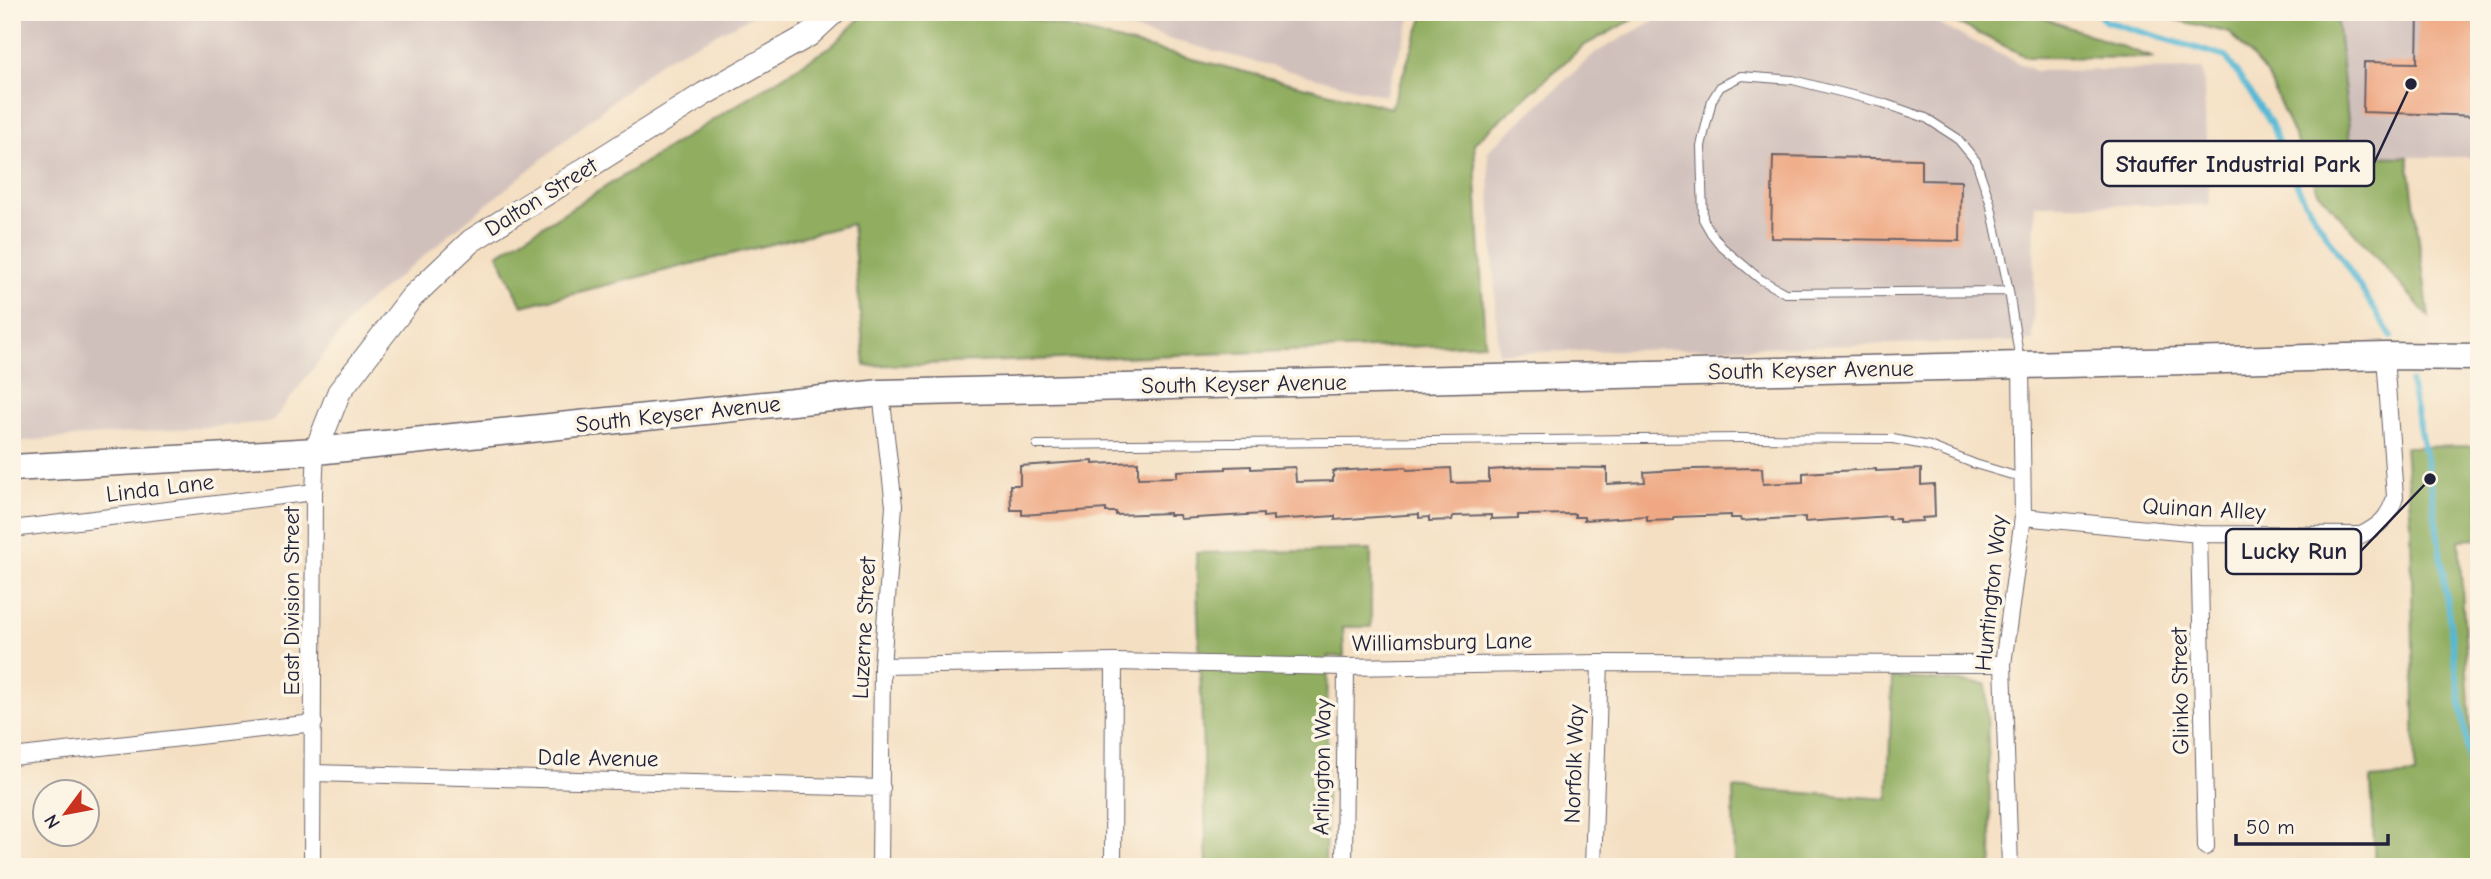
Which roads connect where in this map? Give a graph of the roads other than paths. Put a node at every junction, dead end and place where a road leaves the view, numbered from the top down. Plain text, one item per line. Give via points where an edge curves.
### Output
1 (834, 12) edge
2 (2009, 291) junction
3 (2385, 356) junction
4 (2479, 357) edge
5 (2021, 365) junction
6 (881, 393) junction
7 (1037, 445) dead end
8 (316, 452) junction
9 (12, 468) edge
10 (2022, 478) junction
11 (314, 492) junction
12 (2023, 517) junction
13 (12, 529) edge
14 (2199, 534) junction
15 (1114, 662) junction
16 (1600, 663) junction
17 (2003, 664) junction
18 (882, 666) junction
19 (1346, 667) junction
20 (314, 723) junction
21 (12, 757) edge
22 (313, 773) junction
23 (882, 788) junction
24 (2206, 847) dead end
25 (312, 867) edge
26 (880, 867) edge
27 (1113, 867) edge
28 (1344, 867) edge
29 (1594, 867) edge
30 (2010, 867) edge

1 - 8 street, Dalton Street via 809,35 704,94 471,241 412,297 339,392
2 - 2 lane via 1980,172 1957,138 1926,118 1793,80 1741,76 1720,87 1712,100 1701,146 1703,219 1722,247 1760,279 1785,293
2 - 5 lane
3 - 4 main road, South Keyser Avenue
3 - 5 main road, South Keyser Avenue
3 - 14 street, Quinan Alley via 2395,497 2381,525 2361,536
5 - 6 main road, South Keyser Avenue
5 - 10 street, Huntington Way
6 - 8 main road, South Keyser Avenue
6 - 18 street, Luzerne Street via 894,506
7 - 10 lane via 1893,439 1929,446
8 - 9 main road, South Keyser Avenue
8 - 11 street, East Division Street
10 - 12 street, Huntington Way
11 - 13 street, Linda Lane
11 - 20 street, East Division Street
12 - 14 street, Quinan Alley
12 - 17 street, Huntington Way
14 - 24 street, Glinko Street
15 - 18 street, Williamsburg Lane
15 - 19 street, Williamsburg Lane
15 - 27 street
16 - 17 street, Williamsburg Lane
16 - 19 street, Williamsburg Lane
16 - 29 street, Norfolk Way
17 - 30 street, Huntington Way
18 - 23 street, Luzerne Street
19 - 28 street, Arlington Way
20 - 21 street
20 - 22 street, East Division Street
22 - 23 street, Dale Avenue
22 - 25 street, East Division Street
23 - 26 street, Luzerne Street

